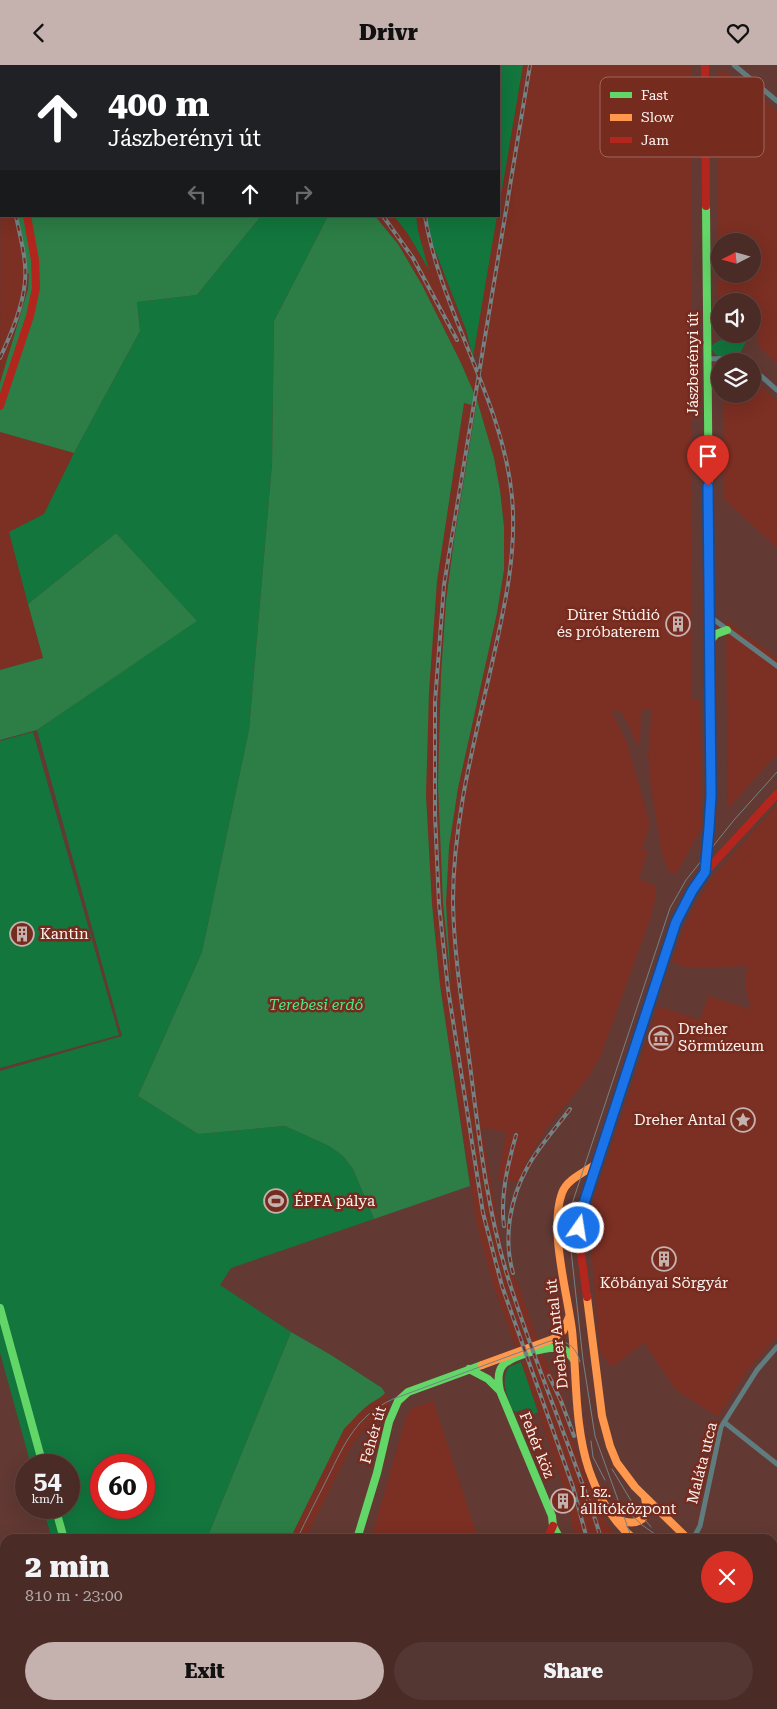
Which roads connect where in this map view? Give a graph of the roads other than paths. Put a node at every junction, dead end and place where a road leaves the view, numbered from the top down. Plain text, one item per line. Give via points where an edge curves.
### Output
1 (734, 65) edge
2 (748, 77) edge
3 (764, 90) edge
4 (777, 101) edge
5 (706, 157) edge
6 (27, 217) edge
7 (707, 359) junction
8 (711, 359) edge
9 (761, 376) edge
10 (777, 390) edge
11 (0, 405) edge
12 (709, 616) junction
13 (727, 630) junction
14 (709, 642) junction
15 (777, 666) edge
16 (777, 794) edge
17 (705, 872) junction
18 (597, 1163) junction
19 (571, 1180) junction
20 (585, 1200) junction
21 (0, 1308) edge
22 (570, 1313) junction
23 (777, 1347) edge
24 (574, 1359) junction
25 (469, 1369) junction
26 (500, 1391) junction
27 (724, 1422) junction
28 (40, 1454) edge
29 (777, 1464) edge
30 (645, 1498) junction
31 (611, 1515) junction
32 (58, 1519) edge
33 (552, 1526) junction
34 (63, 1534) edge
35 (361, 1534) edge
36 (549, 1534) edge
37 (557, 1534) edge
38 (628, 1534) edge
39 (683, 1534) edge
40 (696, 1534) edge

1 - 2 street
3 - 4 street
5 - 7 main road, Jászberényi út
6 - 11 main road via 34,245 36,288
7 - 8 street
7 - 12 main road, Jászberényi út
9 - 10 street
12 - 13 street
12 - 14 main road, Jászberényi út
13 - 14 main road via 716,634
13 - 15 street
14 - 17 main road, Jászberényi út via 711,796
16 - 17 main road
17 - 18 main road via 676,922
18 - 19 main road
18 - 20 main road
19 - 20 main road via 580,1181 583,1185
19 - 22 main road, Dreher Antal út via 561,1196 558,1230
20 - 30 main road via 579,1239 602,1416 617,1463
21 - 28 main road
22 - 24 main road, Dreher Antal út
22 - 25 main road, Fehér út via 563,1331 553,1339
23 - 27 street, Maláta utca via 757,1370
24 - 26 main road, Fehér köz via 555,1347 506,1362 498,1377
24 - 31 main road, Dreher Antal út via 585,1457
25 - 26 main road via 488,1379
25 - 35 main road, Fehér út via 408,1392 398,1401 389,1422
26 - 33 main road, Fehér köz via 552,1517
27 - 29 street
27 - 40 street, Maláta utca
30 - 31 main road via 647,1509 638,1522 626,1523
30 - 39 main road
31 - 38 main road, Dreher Antal út
32 - 34 main road
33 - 36 main road
33 - 37 main road, Fehér köz

